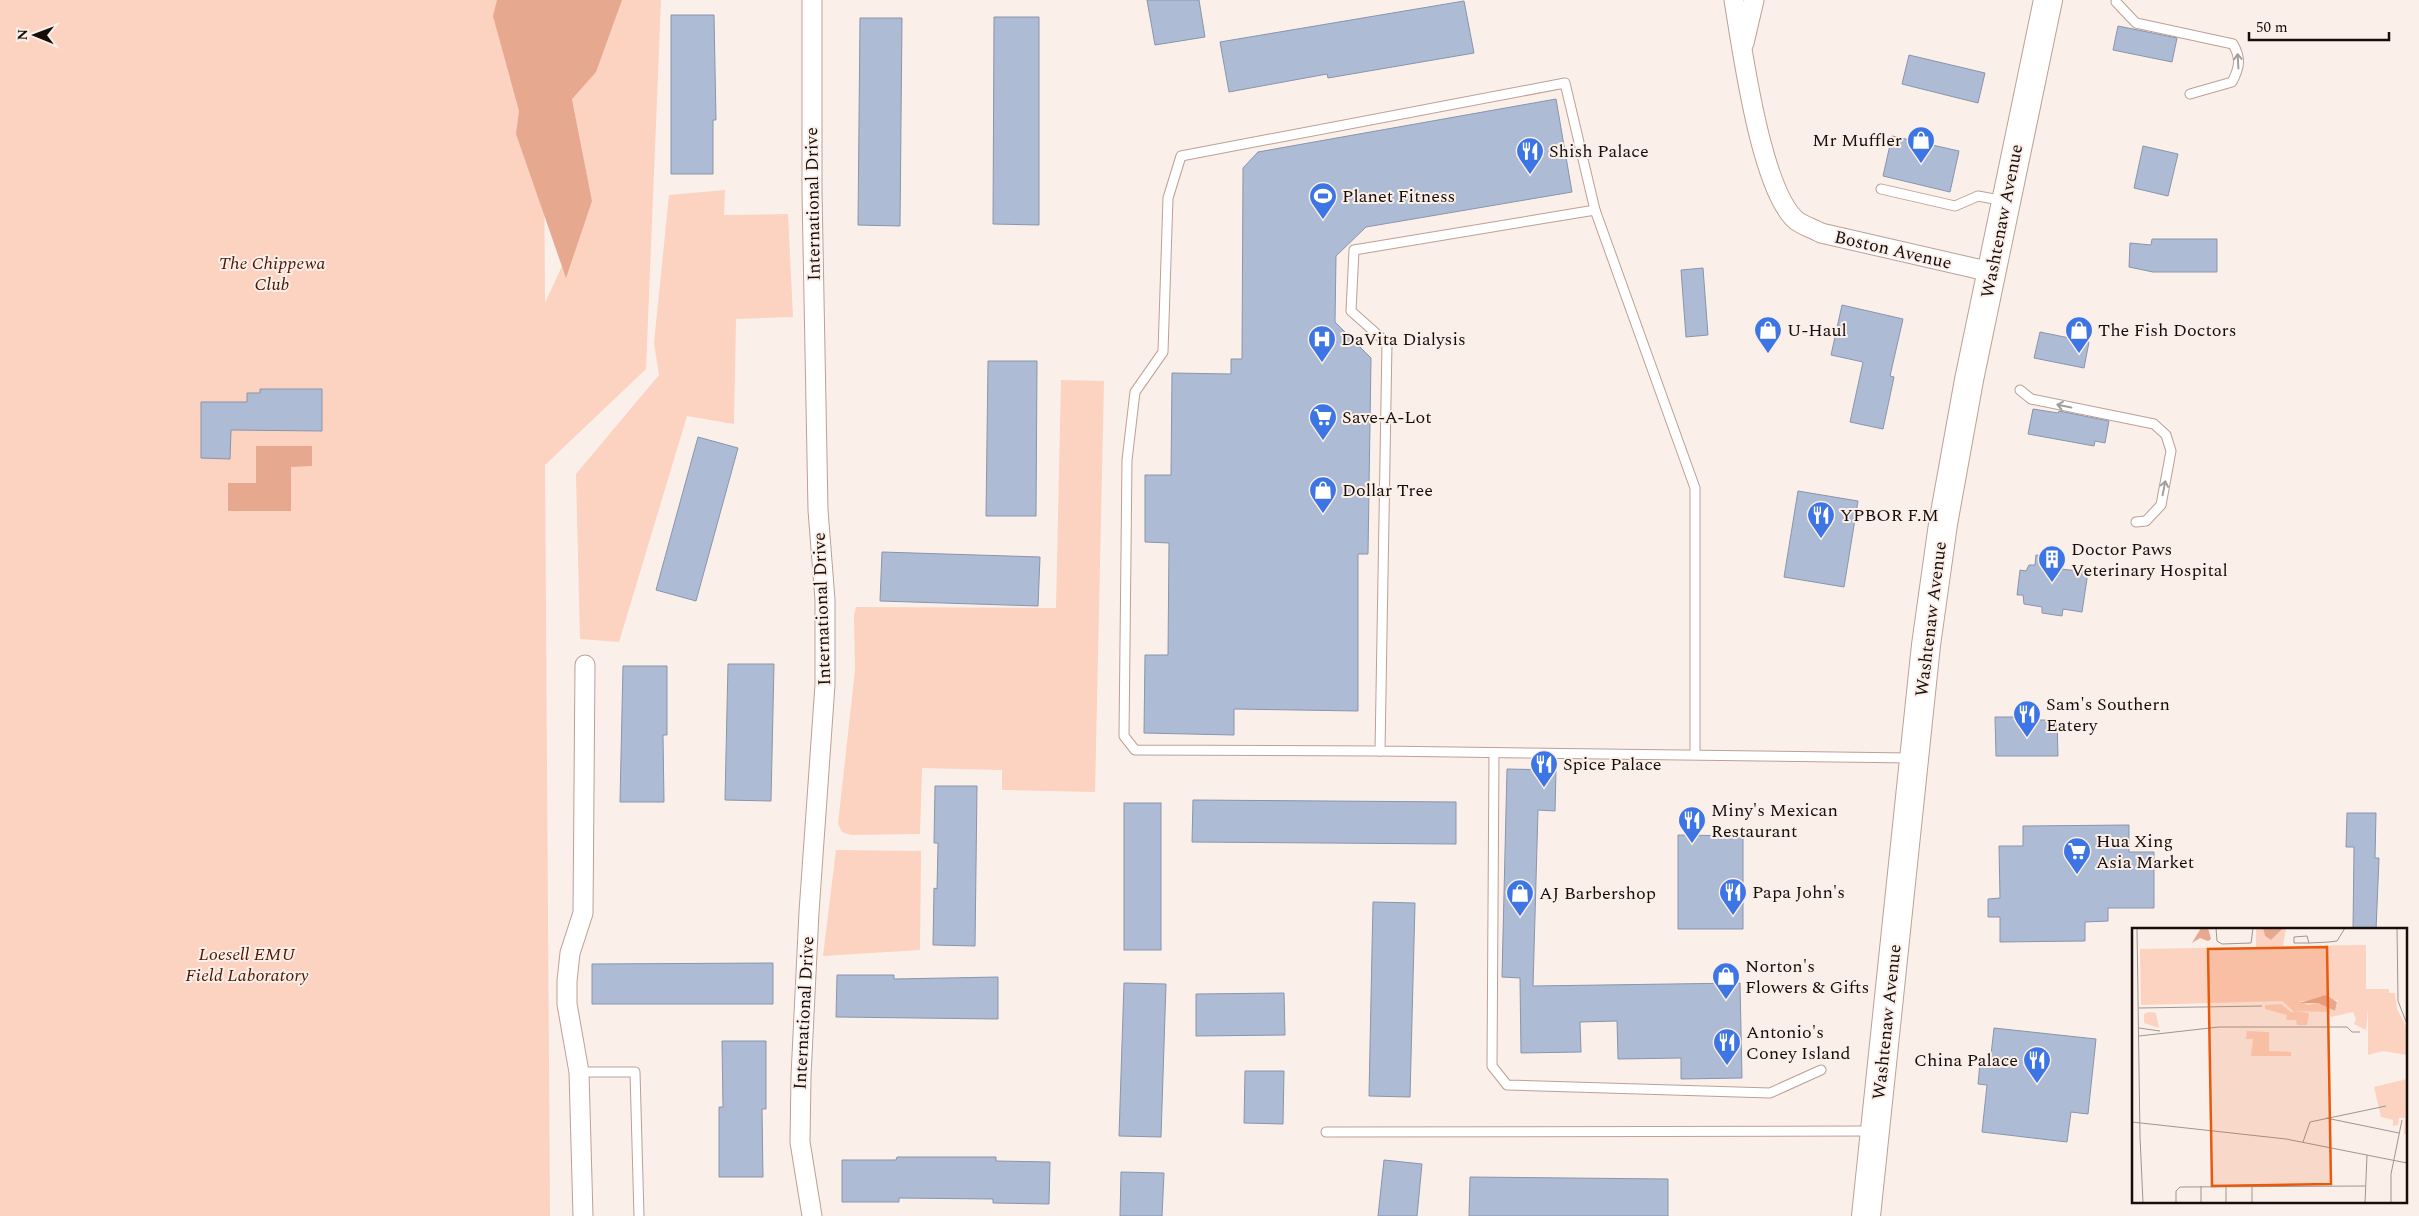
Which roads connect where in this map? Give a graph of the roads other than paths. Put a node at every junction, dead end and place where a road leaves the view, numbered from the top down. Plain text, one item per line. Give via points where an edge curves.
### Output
1 (812, 0) edge
2 (1734, 0) edge
3 (1754, 0) edge
4 (2048, 0) edge
5 (2116, 2) dead end
6 (1743, 51) junction
7 (2190, 94) dead end
8 (1881, 189) dead end
9 (2005, 201) junction
10 (1595, 210) junction
11 (1991, 272) junction
12 (2020, 390) dead end
13 (2136, 522) dead end
14 (584, 665) dead end
15 (1380, 751) junction
16 (1494, 753) junction
17 (1695, 755) junction
18 (1914, 758) junction
19 (1821, 1070) dead end
20 (579, 1072) junction
21 (1875, 1131) junction
22 (1326, 1132) dead end
23 (583, 1216) edge
24 (639, 1216) edge
25 (812, 1216) edge
26 (1866, 1216) edge

1 - 25 street, International Drive via 818,510 825,600 826,685 801,1076 800,1142
2 - 6 street
3 - 6 street
4 - 9 main road, Washtenaw Avenue
7 -> 5 lane via 2232,82 2239,70 2239,54 2232,44 2136,23
6 - 11 street, Boston Avenue via 1767,162 1780,196 1797,221 1821,233
8 - 9 lane via 1955,206 1978,196
9 - 11 main road, Washtenaw Avenue
10 - 15 lane via 1354,250 1351,311 1387,343
10 - 15 lane via 1564,83 1181,156 1168,198 1163,352 1135,392 1128,460 1124,736 1135,750
10 - 17 lane via 1695,488
11 - 18 main road, Washtenaw Avenue via 1943,524
13 -> 12 lane via 2146,521 2161,505 2171,451 2170,442 2161,429 2154,424 2031,399
14 - 20 street via 583,913 570,953 567,981 567,1004
15 - 16 lane
16 - 17 lane
16 - 19 lane via 1492,1066 1507,1085 1770,1093
17 - 18 lane
18 - 21 main road, Washtenaw Avenue
20 - 23 street
20 - 24 lane via 635,1072
21 - 22 lane
21 - 26 main road, Washtenaw Avenue

